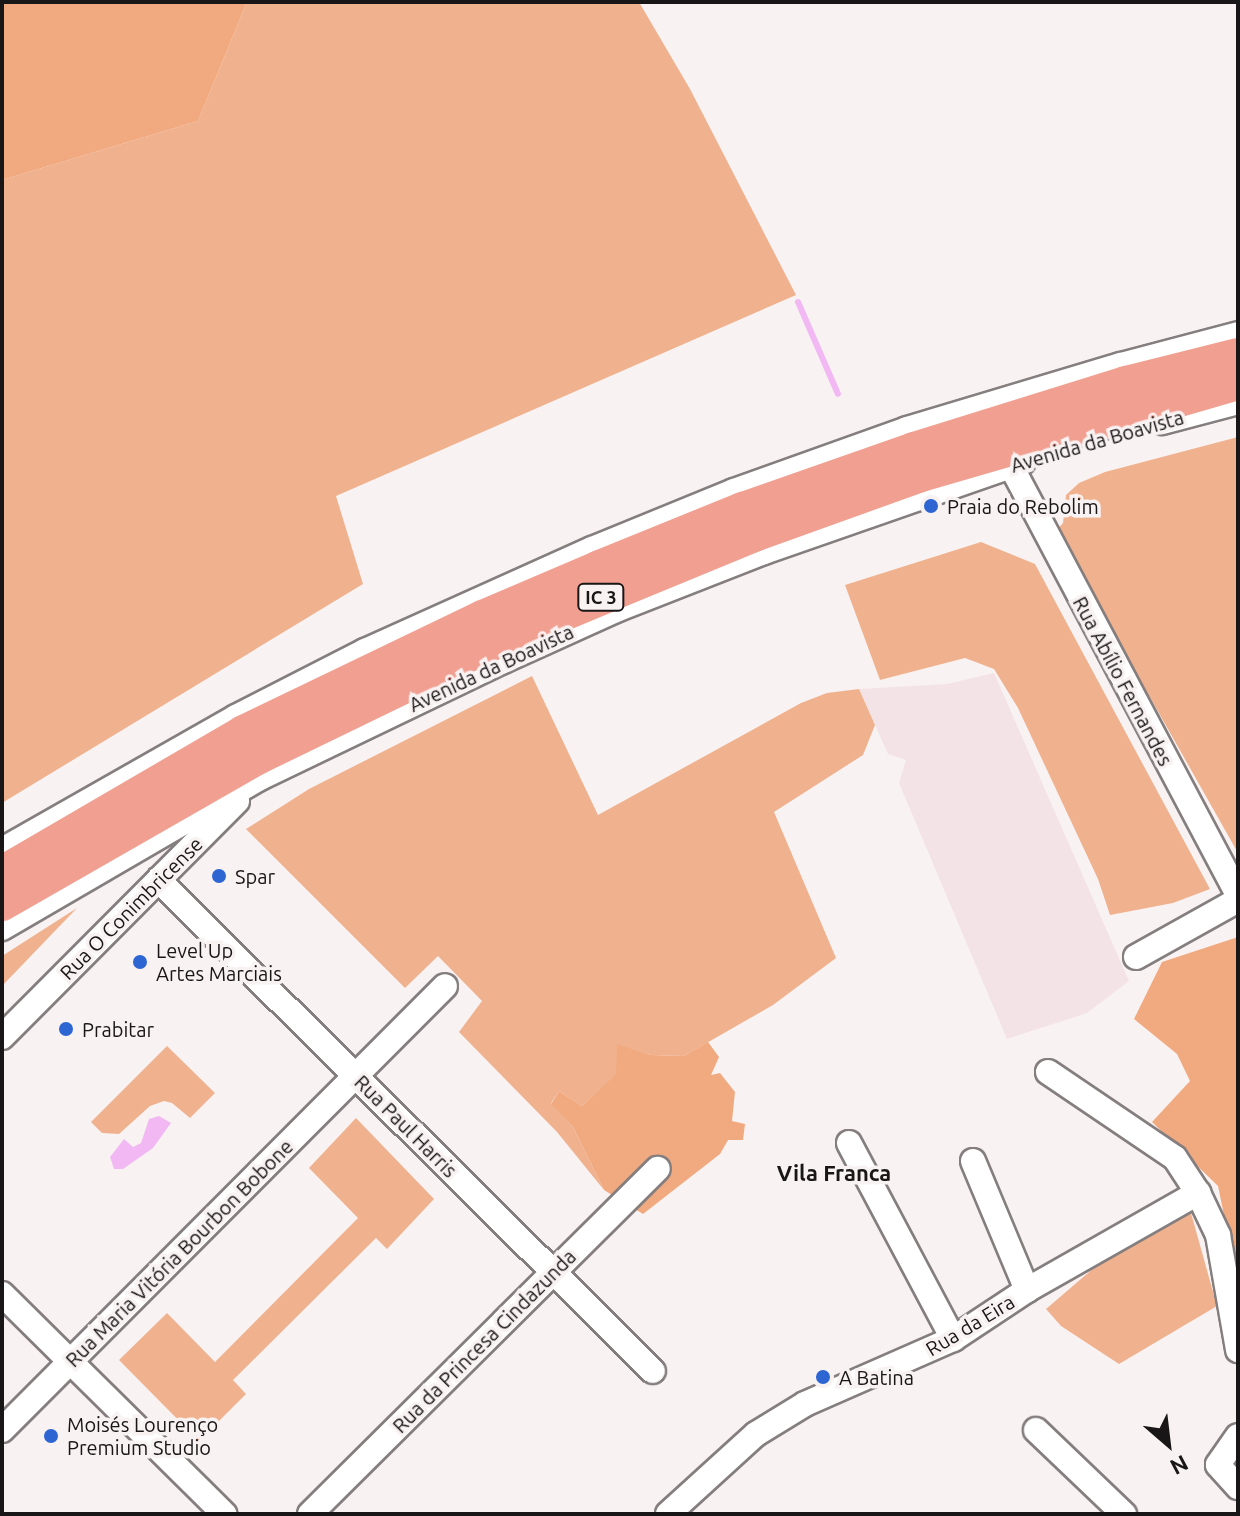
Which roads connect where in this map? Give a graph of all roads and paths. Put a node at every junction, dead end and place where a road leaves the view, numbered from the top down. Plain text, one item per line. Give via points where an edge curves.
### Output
1 (1238, 334) edge
2 (1238, 356) edge
3 (1238, 382) edge
4 (1238, 402) edge
5 (1011, 466) junction
6 (260, 778) junction
7 (2, 850) edge
8 (2, 874) edge
9 (158, 880) junction
10 (1238, 898) edge
11 (2, 903) edge
12 (2, 928) edge
13 (1136, 957) dead end
14 (445, 986) dead end
15 (2, 1037) edge
16 (1048, 1072) dead end
17 (355, 1075) junction
18 (849, 1143) dead end
19 (973, 1161) dead end
20 (658, 1169) dead end
21 (1198, 1193) junction
22 (552, 1271) junction
23 (1027, 1290) junction
24 (2, 1294) edge
25 (953, 1339) junction
26 (1238, 1350) edge
27 (70, 1362) junction
28 (653, 1371) dead end
29 (2, 1430) edge
30 (1036, 1430) dead end
31 (1238, 1436) edge
32 (1238, 1487) edge
33 (224, 1514) edge
34 (310, 1514) edge
35 (668, 1514) edge
36 (1124, 1514) edge

1 - 7 street via 907,429 592,549 236,717
2 - 8 highway, IC 3 via 1126,384 914,450 600,568 244,733
3 - 11 highway, Avenida da Boavista / IC 3 via 921,474 754,534 494,642 257,757
4 - 5 street, Avenida da Boavista
5 - 6 street, Avenida da Boavista via 616,610
5 - 10 street, Rua Abílio Fernandes
6 - 9 street, Rua O Conimbricense
6 - 12 street, Avenida da Boavista
9 - 15 street, Rua O Conimbricense
9 - 17 street, Rua Paul Harris
10 - 13 street
14 - 17 street, Rua Maria Vitória Bourbon Bobone
16 - 21 street via 1175,1158
17 - 22 street, Rua Paul Harris
17 - 27 street, Rua Maria Vitória Bourbon Bobone
18 - 25 street
19 - 23 street
20 - 22 street, Rua da Princesa Cindazunda
21 - 23 street, Rua da Eira
21 - 26 street via 1218,1235
22 - 28 street, Rua Paul Harris
22 - 34 street, Rua da Princesa Cindazunda
23 - 25 street, Rua da Eira
24 - 27 street
25 - 35 street, Rua da Eira via 805,1404 756,1434
27 - 29 street, Rua Maria Vitória Bourbon Bobone
27 - 33 street
30 - 36 street
31 - 32 street via 1218,1465

